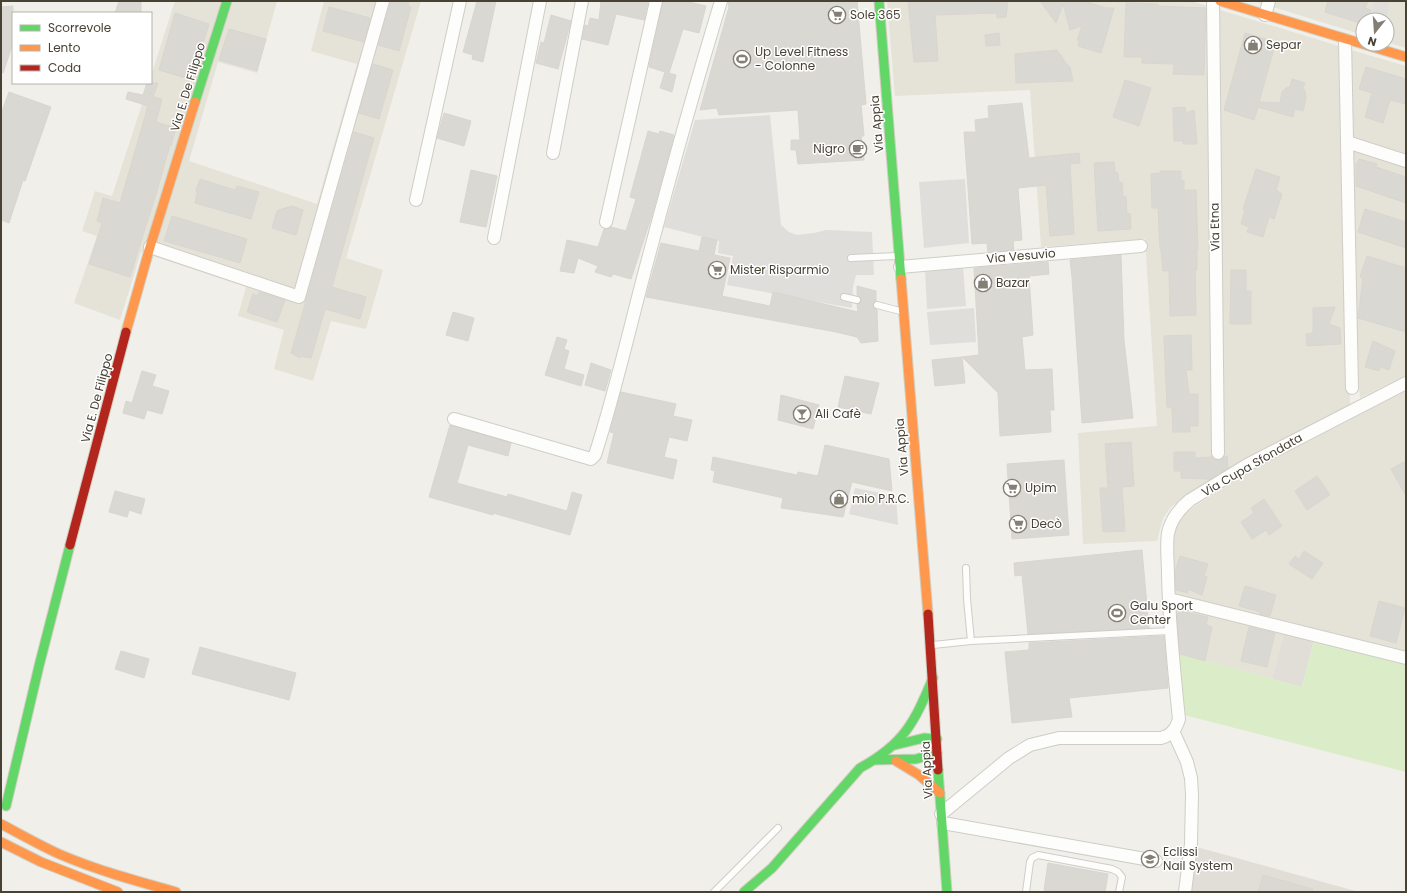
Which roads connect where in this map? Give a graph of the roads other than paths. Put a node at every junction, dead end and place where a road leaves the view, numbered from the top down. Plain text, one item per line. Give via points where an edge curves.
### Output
1 (227, 1) edge
2 (383, 1) edge
3 (460, 1) edge
4 (540, 1) edge
5 (582, 1) edge
6 (656, 1) edge
7 (721, 1) edge
8 (879, 1) edge
9 (1213, 1) edge
10 (1220, 1) edge
11 (1269, 1) edge
12 (1265, 15) junction
13 (1345, 40) junction
14 (1406, 58) edge
15 (1347, 142) junction
16 (553, 153) dead end
17 (1406, 161) edge
18 (416, 200) dead end
19 (606, 222) dead end
20 (494, 238) dead end
21 (1141, 246) dead end
22 (150, 247) junction
23 (851, 258) dead end
24 (900, 261) junction
25 (844, 297) dead end
26 (857, 300) dead end
27 (877, 305) dead end
28 (904, 312) junction
29 (1406, 383) edge
30 (1352, 388) dead end
31 (454, 420) dead end
32 (1218, 453) dead end
33 (966, 568) dead end
34 (1169, 599) junction
35 (1170, 631) junction
36 (971, 641) junction
37 (930, 645) junction
38 (1406, 658) edge
39 (933, 678) junction
40 (1173, 731) junction
41 (937, 739) junction
42 (895, 744) junction
43 (937, 753) junction
44 (876, 760) junction
45 (896, 761) junction
46 (940, 793) junction
47 (6, 806) dead end
48 (942, 818) junction
49 (1, 824) edge
50 (778, 828) dead end
51 (1, 842) edge
52 (1156, 861) dead end
53 (772, 868) junction
54 (763, 886) dead end
55 (118, 892) edge
56 (176, 892) edge
57 (714, 892) edge
58 (744, 892) edge
59 (948, 892) edge
60 (1026, 892) edge
61 (1119, 892) edge
62 (1186, 892) edge

1 - 22 main road, Via E. De Filippo
2 - 22 street via 299,297
3 - 18 street
4 - 20 street
5 - 16 street
6 - 19 street
7 - 31 street via 701,64 595,455 591,459
8 - 24 main road, Via Appia
9 - 32 street, Via Etna
10 - 12 main road
11 - 12 street
12 - 13 main road
13 - 14 main road
13 - 15 street
15 - 17 street
15 - 30 street
21 - 24 street, Via Vesuvio
22 - 47 main road, Via E. De Filippo via 39,666
23 - 24 lane
24 - 28 main road, Via Appia
25 - 26 lane
27 - 28 lane
28 - 37 main road, Via Appia
29 - 34 street, Via Cupa Sfondata via 1247,465 1182,506 1168,532
33 - 36 lane via 966,599
34 - 35 street, Via Cupa Sfondata
34 - 38 street
35 - 36 lane
35 - 40 street, Via Cupa Sfondata via 1179,718
36 - 37 lane
37 - 39 main road, Via Appia
39 - 41 main road, Via Appia
39 - 42 main road via 910,728
40 - 48 street via 1161,738 1058,738 1030,745 1009,758
40 - 62 street via 1191,778 1191,844
41 - 42 main road via 924,738
41 - 43 main road, Via Appia
42 - 44 main road
43 - 45 main road
43 - 46 main road, Via Appia
44 - 45 main road
44 - 53 main road via 860,768
45 - 46 main road via 919,775
46 - 48 main road, Via Appia
48 - 52 street
48 - 59 main road, Via Appia
49 - 56 main road via 92,867
50 - 57 lane
51 - 55 main road via 40,862
53 - 54 main road
53 - 58 main road
60 - 61 lane via 1030,862 1038,855 1112,869 1122,877

